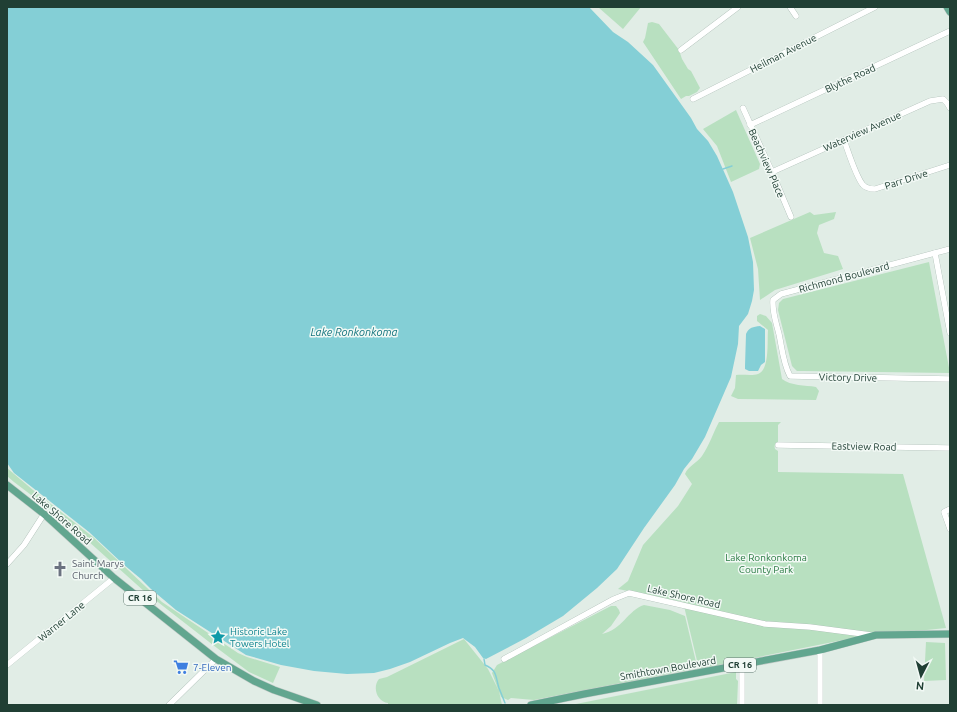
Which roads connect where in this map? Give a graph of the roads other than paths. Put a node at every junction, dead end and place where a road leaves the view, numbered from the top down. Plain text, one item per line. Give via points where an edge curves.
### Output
1 (738, 7) edge
2 (790, 7) edge
3 (875, 7) edge
4 (947, 7) edge
5 (950, 12) edge
6 (796, 16) dead end
7 (950, 31) edge
8 (681, 50) dead end
9 (693, 100) dead end
10 (743, 108) dead end
11 (950, 108) edge
12 (750, 125) junction
13 (844, 140) junction
14 (950, 165) edge
15 (772, 172) junction
16 (791, 218) dead end
17 (950, 249) edge
18 (935, 253) junction
19 (779, 333) joint
20 (950, 333) edge
21 (950, 378) edge
22 (778, 445) dead end
23 (950, 448) edge
24 (7, 485) edge
25 (950, 509) edge
26 (44, 514) junction
27 (950, 529) edge
28 (7, 564) edge
29 (114, 578) junction
30 (950, 634) edge
31 (876, 636) junction
32 (820, 650) junction
33 (216, 659) junction
34 (504, 659) dead end
35 (7, 665) edge
36 (742, 665) junction
37 (169, 705) edge
38 (318, 705) edge
39 (531, 705) edge
40 (742, 705) edge
41 (820, 705) edge

1 - 8 street
2 - 6 street
3 - 9 street, Heilman Avenue
4 - 5 main road
7 - 12 street, Blythe Road
10 - 12 street, Beachview Place
11 - 13 street, Waterview Avenue via 943,99 930,101
12 - 15 street, Beachview Place
13 - 14 street, Parr Drive via 860,179 869,189
13 - 15 street, Waterview Avenue
15 - 16 street, Beachview Place
17 - 18 street, Richmond Boulevard
18 - 19 street, Richmond Boulevard via 780,294 772,300
18 - 20 street
19 - 21 street, Victory Drive via 790,376
22 - 23 street, Eastview Road
24 - 26 main road, Lake Shore Road / CR 16
25 - 27 street via 944,512
26 - 28 street via 24,545
26 - 29 main road, Lake Shore Road / CR 16
29 - 33 main road, Lake Shore Road / CR 16
29 - 35 street, Warner Lane
30 - 31 main road, Smithtown Boulevard / CR 16
31 - 32 main road, Smithtown Boulevard / CR 16
31 - 34 street, Lake Shore Road via 765,624 629,593
32 - 36 main road, Smithtown Boulevard / CR 16
32 - 41 street
33 - 37 street
33 - 38 main road, CR 16 via 254,681
36 - 39 main road, Smithtown Boulevard / CR 16
36 - 40 street

